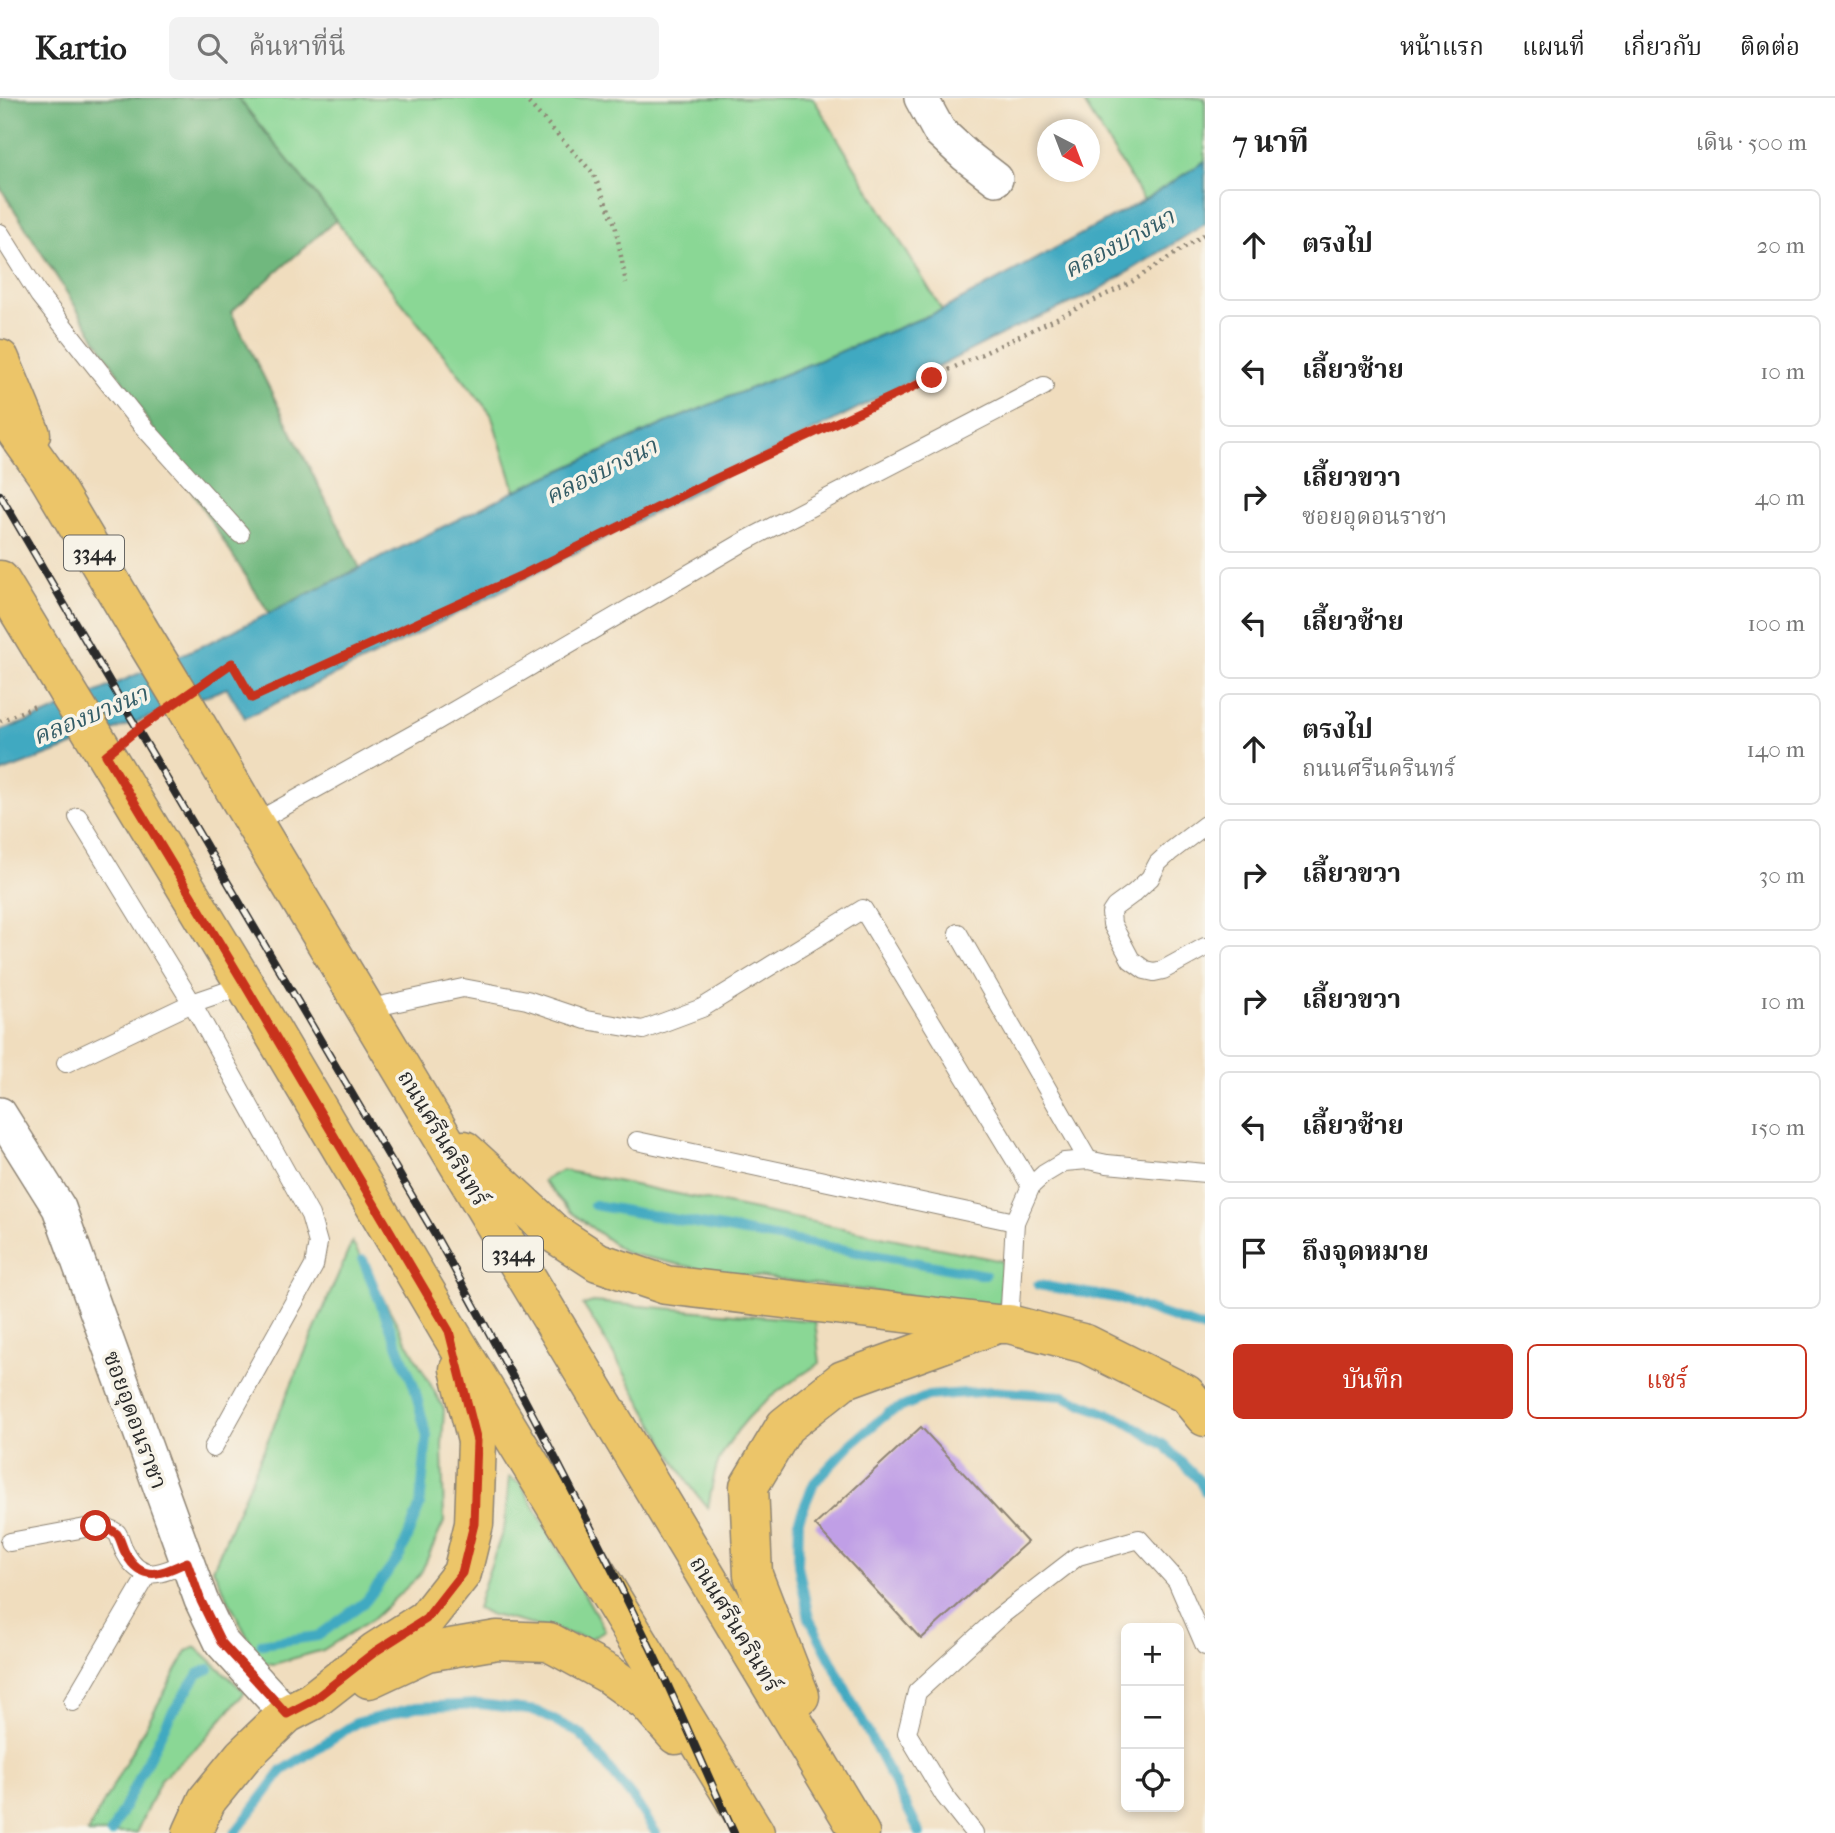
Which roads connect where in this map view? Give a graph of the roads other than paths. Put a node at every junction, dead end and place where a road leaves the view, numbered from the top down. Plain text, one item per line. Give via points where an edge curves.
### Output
1 (921, 98) edge
2 (996, 179) dead end
3 (0, 233) edge
4 (0, 359) edge
5 (1044, 386) dead end
6 (0, 409) edge
7 (49, 478) junction
8 (240, 534) dead end
9 (0, 580) edge
10 (78, 817) dead end
11 (254, 823) junction
12 (1205, 825) edge
13 (958, 933) dead end
14 (1205, 947) edge
15 (245, 985) junction
16 (192, 1003) junction
17 (366, 1009) junction
18 (65, 1063) dead end
19 (0, 1114) edge
20 (431, 1119) junction
21 (637, 1141) dead end
22 (1088, 1160) junction
23 (1205, 1173) edge
24 (1031, 1186) junction
25 (1015, 1222) junction
26 (1003, 1324) junction
27 (449, 1331) junction
28 (1205, 1417) edge
29 (213, 1447) dead end
30 (10, 1542) dead end
31 (187, 1562) junction
32 (148, 1574) junction
33 (1205, 1646) edge
34 (73, 1702) dead end
35 (299, 1707) junction
36 (835, 1790) junction
37 (735, 1801) junction
38 (192, 1833) edge
39 (755, 1833) edge
40 (860, 1833) edge
41 (974, 1833) edge

1 - 2 street via 939,131
3 - 8 lane via 39,295 132,413
4 - 7 main road, ถนนศรีนครินทร์ / 3344
5 - 11 lane via 747,540
6 - 7 main road, ถนนศรีนครินทร์ / 3344
7 - 11 main road, ถนนศรีนครินทร์ / 3344, bridge
9 - 15 main road
10 - 16 lane
11 - 17 main road, ถนนศรีนครินทร์ / 3344
12 - 14 lane via 1158,863 1150,878 1111,913 1131,960 1145,970 1163,970
13 - 22 lane
15 - 16 lane
15 - 27 main road
16 - 18 lane
16 - 29 lane via 310,1215 318,1243 314,1266
17 - 20 main road, ถนนศรีนครินทร์ / 3344
17 - 24 lane via 463,988 643,1030 702,1008 863,909
19 - 31 street, ซอยอุดอนราชา via 59,1208
20 - 26 main road via 555,1234 598,1262 666,1285
20 - 36 main road, ถนนศรีนครินทร์ / 3344
21 - 25 lane
22 - 23 lane
22 - 24 lane via 1064,1162
24 - 25 lane
25 - 26 lane
26 - 28 main road via 1086,1344 1186,1394
26 - 36 main road via 843,1380 785,1426 749,1486 754,1575
27 - 35 main road via 477,1441 474,1524 462,1573 426,1619
27 - 37 main road
30 - 32 lane via 96,1526 108,1528 117,1534 135,1566
31 - 32 lane via 164,1573
31 - 35 street, ซอยอุดอนราชา via 221,1642
32 - 34 lane
33 - 41 lane via 1177,1581 1139,1539 1078,1556 999,1617 917,1692 907,1733
35 - 37 main road via 427,1652 497,1640 549,1642 608,1674 647,1702
35 - 38 main road via 243,1756 206,1800
36 - 40 main road, ถนนศรีนครินทร์ / 3344
37 - 39 main road

